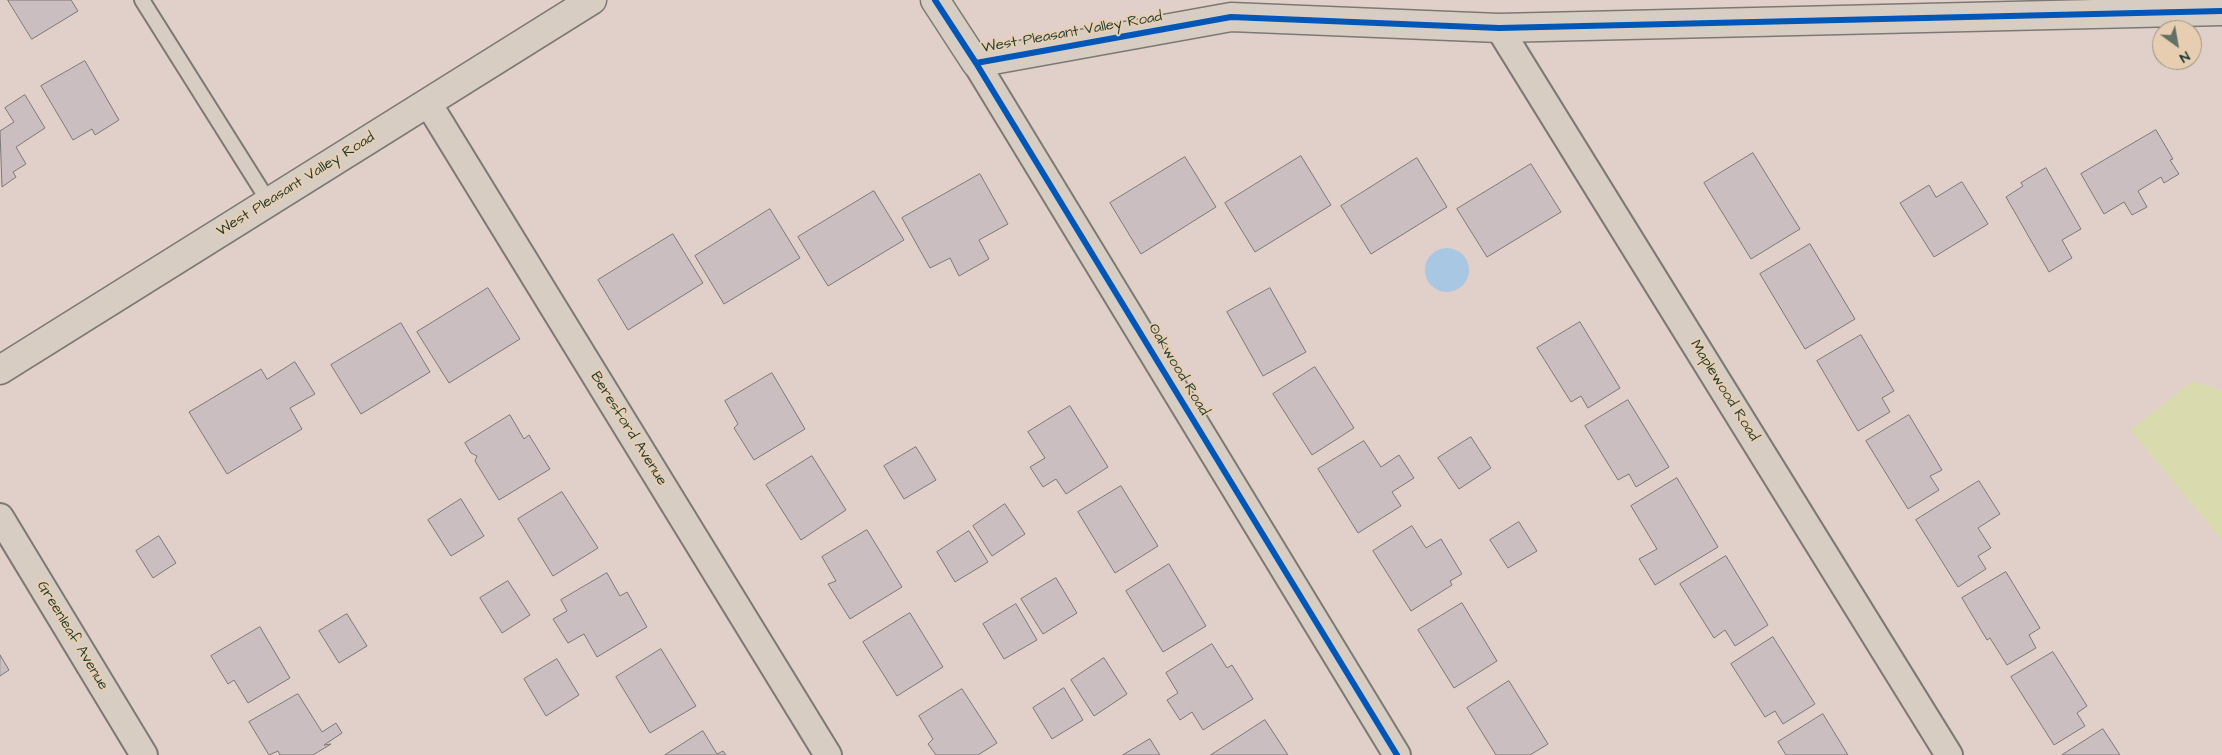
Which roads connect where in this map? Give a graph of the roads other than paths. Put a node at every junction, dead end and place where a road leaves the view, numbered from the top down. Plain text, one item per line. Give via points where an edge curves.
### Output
1 (142, 0) edge
2 (592, 0) edge
3 (935, 0) edge
4 (2222, 11) edge
5 (1499, 28) junction
6 (976, 63) junction
7 (428, 103) junction
8 (269, 202) junction
9 (0, 370) edge
10 (0, 517) edge
11 (144, 755) edge
12 (828, 755) edge
13 (1398, 755) edge
14 (1949, 755) edge

1 - 8 lane
2 - 7 street, West Pleasant Valley Road
3 - 6 street, Oakwood Road
4 - 5 street, West Pleasant Valley Road
5 - 6 street, West Pleasant Valley Road via 1231,17
5 - 14 street, Maplewood Road
6 - 13 street, Oakwood Road
7 - 8 street, West Pleasant Valley Road
7 - 12 street, Beresford Avenue
8 - 9 street, West Pleasant Valley Road
10 - 11 street, Greenleaf Avenue

